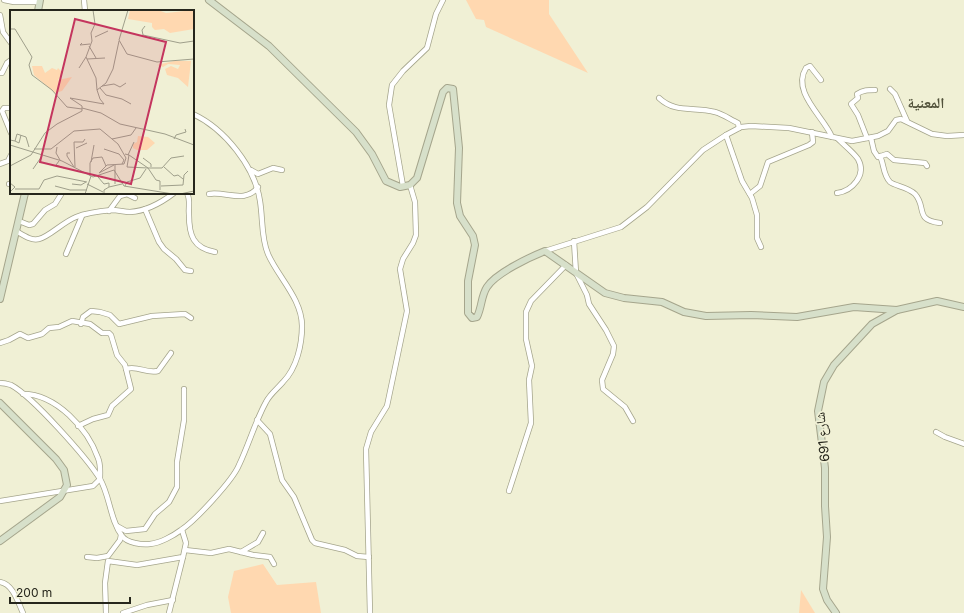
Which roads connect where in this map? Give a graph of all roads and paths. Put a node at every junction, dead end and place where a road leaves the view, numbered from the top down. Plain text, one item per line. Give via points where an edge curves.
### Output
1 (4, 0) edge
2 (84, 0) edge
3 (209, 0) edge
4 (443, 0) edge
5 (40, 1) edge
6 (85, 10) edge
7 (0, 16) edge
8 (10, 41) edge
9 (10, 61) edge
10 (0, 73) edge
11 (821, 80) dead end
12 (890, 89) dead end
13 (875, 90) dead end
14 (659, 98) dead end
15 (10, 108) edge
16 (194, 115) edge
17 (2, 121) edge
18 (908, 121) junction
19 (739, 128) junction
20 (10, 132) edge
21 (812, 132) junction
22 (726, 135) junction
23 (964, 135) edge
24 (832, 137) junction
25 (869, 138) junction
26 (838, 139) junction
27 (880, 156) junction
28 (10, 157) edge
29 (0, 164) edge
30 (927, 166) dead end
31 (250, 169) junction
32 (282, 170) dead end
33 (410, 184) junction
34 (404, 186) junction
35 (258, 188) junction
36 (25, 194) edge
37 (61, 194) edge
38 (173, 194) edge
39 (187, 194) edge
40 (209, 194) dead end
41 (750, 194) junction
42 (837, 194) dead end
43 (135, 198) dead end
44 (145, 209) junction
45 (109, 210) junction
46 (82, 216) junction
47 (19, 221) junction
48 (940, 223) dead end
49 (16, 231) junction
50 (574, 241) junction
51 (761, 247) dead end
52 (546, 251) junction
53 (215, 252) dead end
54 (66, 254) dead end
55 (566, 265) junction
56 (191, 272) dead end
57 (576, 273) junction
58 (1, 287) edge
59 (0, 299) edge
60 (964, 307) edge
61 (896, 310) junction
62 (191, 318) dead end
63 (81, 324) junction
64 (0, 343) edge
65 (171, 353) dead end
66 (126, 369) junction
67 (0, 383) edge
68 (184, 389) dead end
69 (23, 394) junction
70 (0, 403) edge
71 (257, 420) junction
72 (633, 421) dead end
73 (78, 426) junction
74 (936, 432) dead end
75 (964, 444) edge
76 (100, 480) junction
77 (66, 489) junction
78 (509, 491) dead end
79 (0, 501) edge
80 (117, 526) junction
81 (182, 530) junction
82 (263, 533) dead end
83 (121, 536) junction
84 (0, 541) edge
85 (185, 550) junction
86 (241, 552) junction
87 (87, 557) dead end
88 (183, 557) junction
89 (369, 557) junction
90 (274, 564) dead end
91 (0, 582) edge
92 (173, 600) junction
93 (23, 613) edge
94 (106, 613) edge
95 (122, 613) edge
96 (169, 613) edge
97 (370, 613) edge
98 (836, 613) edge

1 - 5 street
2 - 6 street
3 - 34 street via 273,50 356,132 386,181 395,186
4 - 34 street via 436,14 427,48 392,85 389,105
7 - 8 street via 3,32
9 - 10 street
11 - 24 street via 810,66 806,68 803,79 805,93
12 - 18 street
13 - 25 street via 860,92 851,104
14 - 19 street via 677,109 716,112 738,123
15 - 17 street via 4,108 2,111
16 - 31 street via 215,128
17 - 20 street
18 - 23 street via 932,134
18 - 25 street via 897,119 888,131
19 - 21 street via 751,126
19 - 22 street
21 - 24 street
21 - 41 street via 813,142 809,145 768,162 760,186
22 - 41 street via 742,181
22 - 50 street via 703,150 647,207 624,224 609,232
24 - 26 street
25 - 26 street via 852,141
25 - 27 street via 874,151 878,157
26 - 42 street via 858,160 861,167 854,186
27 - 30 street via 887,154 894,160 925,163
27 - 48 street via 890,182 913,192 918,198 922,215 927,220
28 - 29 street via 8,161
31 - 32 street via 258,174 273,168
31 - 35 street
33 - 34 street
33 - 52 street via 421,172 443,92 450,88 454,92 459,138 457,203 460,216 473,236 475,245 468,280 470,317 477,317 484,292 492,282
33 - 89 street via 415,202 416,235 400,269 407,311 387,406 371,432 366,449
35 - 40 street via 248,195 217,192
35 - 71 street via 266,249 295,302 302,324 298,353 290,373 270,394
36 - 47 street
37 - 47 street via 55,204 45,210 33,224
38 - 44 street via 159,204
39 - 53 street via 191,230 195,242
41 - 51 street via 757,215 756,229
43 - 45 street via 127,194 120,196
44 - 45 street via 128,212
44 - 56 street via 164,248 185,270
45 - 46 street
46 - 49 street via 65,222 38,239 28,238
46 - 54 street
47 - 49 street
49 - 58 street
50 - 52 street
50 - 57 street
52 - 55 street
55 - 57 street
55 - 78 street via 531,302 526,312 526,340 532,366 529,380 531,423
57 - 61 street via 605,293 614,296 662,302 684,312 706,316 797,317 854,307
57 - 72 street via 589,304 614,346 602,380 603,389 625,407
58 - 59 street
60 - 61 street, شارع 691 via 937,301
61 - 98 street, شارع 691 via 872,324 834,365 824,382 820,398 819,425 826,468 827,537 822,589
62 - 63 street via 185,314 152,316 119,324 110,315 91,311 83,317
63 - 64 street via 72,321 50,328 42,334 28,338 20,334
63 - 66 street via 90,324 102,333 109,333 117,355
65 - 66 street via 158,371 148,372 134,367
66 - 73 street via 130,391 112,406 108,415
67 - 69 street via 12,386
68 - 80 street via 184,420 175,491 169,502 155,514 145,529 126,531
69 - 73 street via 51,402 62,409
69 - 76 street via 67,439
70 - 77 street via 62,466 67,481
71 - 81 street via 239,467
71 - 89 street via 270,434 282,480 294,497 312,540 357,556
73 - 76 street via 91,442 98,458
74 - 75 street
76 - 77 street via 93,486
76 - 80 street
77 - 79 street
77 - 84 street via 60,497
80 - 83 street
81 - 83 street via 150,544 135,543
81 - 85 street via 186,543
82 - 86 street via 258,542
83 - 87 street via 108,556
85 - 86 street via 211,553 227,548
85 - 88 street
86 - 90 street via 270,557
88 - 92 street
88 - 94 street via 137,565 108,561 105,583
89 - 97 street
91 - 93 street via 10,586
92 - 95 street
92 - 96 street

